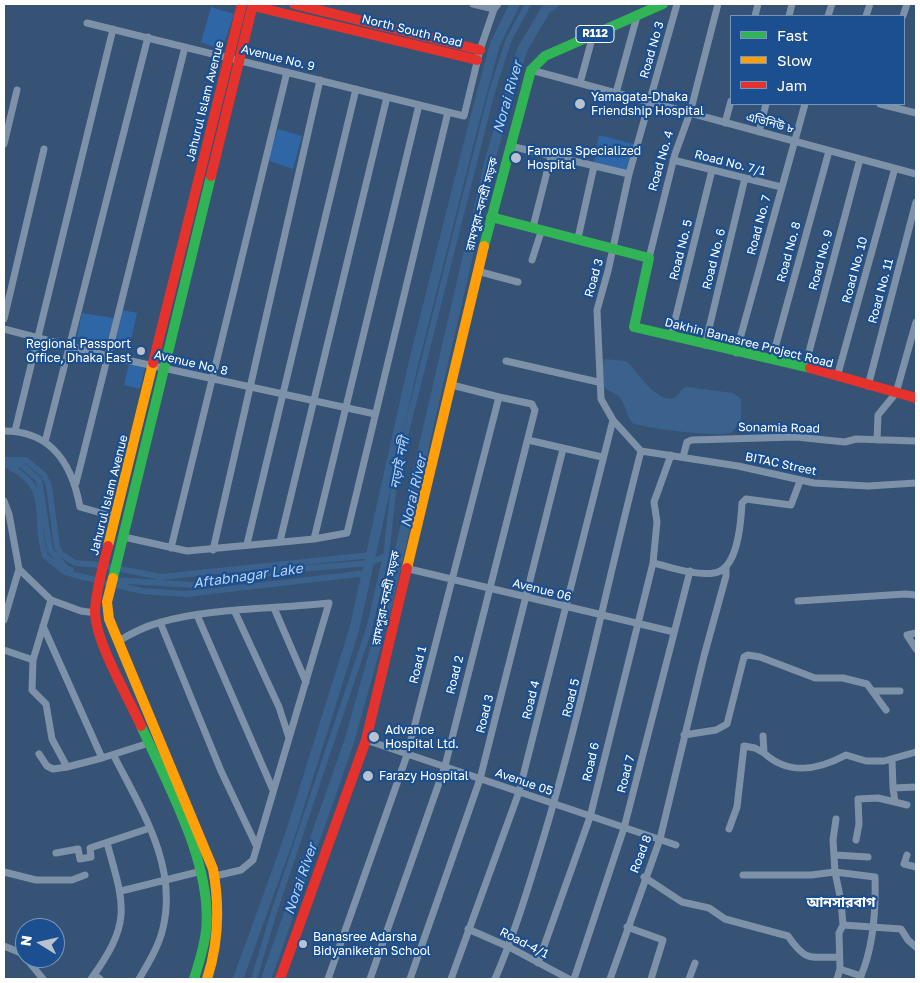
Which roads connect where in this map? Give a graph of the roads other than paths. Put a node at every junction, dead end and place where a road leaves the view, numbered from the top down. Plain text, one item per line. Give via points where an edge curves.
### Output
1 (242, 4) edge
2 (294, 4) edge
3 (474, 4) edge
4 (663, 4) edge
5 (677, 4) edge
6 (718, 4) edge
7 (253, 5) edge
8 (496, 6) edge
9 (637, 16) junction
10 (87, 23) dead end
11 (113, 29) junction
12 (592, 35) junction
13 (148, 37) junction
14 (185, 47) junction
15 (479, 55) junction
16 (229, 58) junction
17 (240, 60) junction
18 (531, 70) junction
19 (287, 72) junction
20 (320, 80) junction
21 (580, 83) junction
22 (356, 89) junction
23 (17, 90) dead end
24 (616, 93) junction
25 (387, 97) junction
26 (648, 102) junction
27 (419, 105) junction
28 (730, 105) edge
29 (766, 105) edge
30 (805, 105) edge
31 (884, 105) edge
32 (448, 112) junction
33 (916, 112) edge
34 (690, 114) junction
35 (725, 123) junction
36 (759, 132) junction
37 (794, 142) junction
38 (4, 144) edge
39 (510, 146) junction
40 (44, 149) dead end
41 (829, 151) junction
42 (551, 156) junction
43 (860, 159) junction
44 (673, 160) junction
45 (594, 166) junction
46 (894, 168) junction
47 (712, 170) junction
48 (629, 174) junction
49 (916, 174) edge
50 (745, 178) junction
51 (781, 187) junction
52 (916, 202) edge
53 (491, 216) junction
54 (538, 228) junction
55 (578, 238) junction
56 (612, 246) junction
57 (649, 258) junction
58 (532, 260) dead end
59 (477, 272) junction
60 (518, 282) dead end
61 (4, 319) edge
62 (916, 322) edge
63 (634, 327) joint
64 (4, 329) edge
65 (671, 336) junction
66 (38, 338) junction
67 (704, 344) junction
68 (69, 345) junction
69 (736, 353) junction
70 (108, 356) junction
71 (772, 359) junction
72 (506, 361) dead end
73 (154, 366) junction
74 (805, 367) junction
75 (166, 368) junction
76 (837, 378) junction
77 (212, 379) junction
78 (598, 382) junction
79 (452, 384) junction
80 (868, 386) junction
81 (248, 388) junction
82 (896, 393) junction
83 (283, 395) junction
84 (499, 397) junction
85 (916, 398) edge
86 (312, 400) junction
87 (345, 408) junction
88 (375, 414) junction
89 (613, 420) junction
90 (4, 431) edge
91 (15, 431) junction
92 (528, 440) junction
93 (877, 440) junction
94 (916, 441) edge
95 (45, 442) junction
96 (563, 449) junction
97 (642, 451) junction
98 (671, 455) junction
99 (602, 457) junction
100 (683, 457) junction
101 (800, 481) junction
102 (76, 483) junction
103 (916, 483) edge
104 (4, 501) edge
105 (115, 517) junction
106 (124, 537) junction
107 (314, 539) junction
108 (280, 542) junction
109 (247, 544) junction
110 (171, 548) junction
111 (213, 550) junction
112 (112, 556) junction
113 (653, 563) junction
114 (405, 568) junction
115 (726, 568) junction
116 (19, 569) junction
117 (690, 571) junction
118 (452, 579) junction
119 (105, 587) junction
120 (488, 588) junction
121 (916, 595) edge
122 (526, 598) junction
123 (51, 600) junction
124 (798, 601) dead end
125 (566, 607) junction
126 (274, 608) junction
127 (236, 612) junction
128 (96, 613) junction
129 (197, 615) junction
130 (603, 616) junction
131 (4, 620) edge
132 (160, 622) junction
133 (639, 624) junction
134 (43, 626) junction
135 (674, 632) junction
136 (916, 633) edge
137 (117, 642) junction
138 (916, 649) edge
139 (4, 650) edge
140 (33, 660) junction
141 (306, 682) junction
142 (874, 691) junction
143 (900, 691) dead end
144 (886, 710) dead end
145 (684, 735) junction
146 (763, 736) dead end
147 (289, 738) junction
148 (366, 740) junction
149 (149, 743) junction
150 (916, 752) edge
151 (764, 753) junction
152 (39, 754) dead end
153 (407, 755) junction
154 (114, 756) junction
155 (102, 758) junction
156 (892, 760) junction
157 (445, 766) junction
158 (67, 767) junction
159 (480, 779) junction
160 (916, 787) edge
161 (893, 788) junction
162 (273, 790) junction
163 (519, 792) junction
164 (894, 802) junction
165 (554, 804) junction
166 (907, 805) dead end
167 (590, 817) junction
168 (836, 819) dead end
169 (150, 828) junction
170 (624, 828) junction
171 (729, 829) dead end
172 (660, 839) junction
173 (856, 840) dead end
174 (107, 843) junction
175 (676, 845) dead end
176 (257, 847) junction
177 (56, 853) dead end
178 (835, 855) junction
179 (907, 855) dead end
180 (868, 857) dead end
181 (916, 867) edge
182 (202, 871) junction
183 (4, 872) edge
184 (835, 872) junction
185 (743, 875) dead end
186 (85, 876) dead end
187 (215, 876) junction
188 (644, 877) junction
189 (164, 881) junction
190 (121, 891) junction
191 (843, 925) junction
192 (873, 926) junction
193 (627, 927) junction
194 (468, 929) junction
195 (509, 947) junction
196 (916, 947) edge
197 (839, 957) junction
198 (538, 963) junction
199 (695, 963) dead end
200 (34, 968) edge
201 (840, 969) junction
202 (95, 978) edge
203 (861, 978) edge
204 (43, 979) edge
205 (139, 979) edge
206 (194, 979) edge
207 (207, 979) edge
208 (280, 979) edge
209 (328, 979) edge
210 (370, 979) edge
211 (410, 979) edge
212 (452, 979) edge
213 (495, 979) edge
214 (569, 979) edge
215 (574, 979) edge
216 (610, 979) edge
217 (651, 979) edge
218 (689, 979) edge
219 (837, 979) edge

1 - 16 street, Jahurul Islam Avenue
2 - 15 street, North South Road
3 - 8 street
4 - 9 street, R112
5 - 26 street, Road No 3
6 - 34 street, Road No. 4
7 - 15 street, North South Road
7 - 17 street, Jahurul Islam Avenue
8 - 15 street
9 - 12 street, R112
9 - 24 street
10 - 11 street, Avenue No. 9
11 - 13 street, Avenue No. 9
11 - 66 street
12 - 18 street, R112 via 546,56
12 - 21 street
13 - 14 street, Avenue No. 9
13 - 68 street
14 - 16 street, Avenue No. 9
14 - 70 street
15 - 32 street, Avenue No. 9 via 464,116
16 - 17 street, Avenue No. 9
16 - 73 street, Jahurul Islam Avenue
17 - 19 street, Avenue No. 9
17 - 75 street, Jahurul Islam Avenue
18 - 21 street, এভিনিউ ৮
18 - 39 street, রামপুরা-বনশ্রী সড়ক
19 - 20 street, Avenue No. 9
19 - 77 street
20 - 22 street, Avenue No. 9
20 - 81 street
21 - 24 street, এভিনিউ ৮
22 - 25 street, Avenue No. 9
22 - 83 street
23 - 38 street
24 - 26 street, এভিনিউ ৮
25 - 27 street, Avenue No. 9
25 - 86 street
26 - 34 street, এভিনিউ ৮
26 - 48 street, Road 3
27 - 32 street, Avenue No. 9
27 - 87 street
28 - 35 street
29 - 36 street
30 - 37 street, Road No. 7
31 - 33 street
32 - 88 street
34 - 35 street, এভিনিউ ৮
34 - 44 street, Road No. 4
35 - 36 street, এভিনিউ ৮
36 - 37 street, এভিনিউ ৮
37 - 41 street, এভিনিউ ৮
37 - 51 street, Road No. 7
39 - 42 street
39 - 53 street, রামপুরা-বনশ্রী সড়ক
40 - 61 street
41 - 43 street, এভিনিউ ৮
41 - 71 street, Road No. 8
42 - 45 street
42 - 54 street
43 - 46 street, এভিনিউ ৮
43 - 74 street, Road No. 9
44 - 47 street, Road No. 7/1
44 - 57 street, Road No. 4
45 - 48 street
45 - 55 street
46 - 49 street, এভিনিউ ৮
46 - 76 street, Road No. 10
47 - 50 street, Road No. 7/1
47 - 65 street, Road No. 5
48 - 56 street, Road 3
50 - 51 street, Road No. 7/1
50 - 67 street, Road No. 6
51 - 69 street, Road No. 7
52 - 80 street, Road No. 11
53 - 54 street
53 - 59 street, রামপুরা-বনশ্রী সড়ক
54 - 55 street
54 - 58 street
55 - 56 street
56 - 57 street
56 - 78 street, Road 3 via 597,310
57 - 63 street, Road No. 4
59 - 60 street
59 - 79 street, রামপুরা-বনশ্রী সড়ক
62 - 82 street
63 - 65 street, Dakhin Banasree Project Road
64 - 66 street, Avenue No. 8
65 - 67 street, Dakhin Banasree Project Road
66 - 68 street, Avenue No. 8
66 - 91 street
67 - 69 street, Dakhin Banasree Project Road
68 - 70 street, Avenue No. 8
68 - 95 street
69 - 71 street, Dakhin Banasree Project Road
70 - 73 street, Avenue No. 8
70 - 102 street
71 - 74 street, Dakhin Banasree Project Road
72 - 78 street
73 - 75 street, Avenue No. 8
73 - 105 street, Jahurul Islam Avenue
74 - 76 street, Dakhin Banasree Project Road
75 - 77 street, Avenue No. 8
75 - 106 street, Jahurul Islam Avenue
76 - 80 street, Dakhin Banasree Project Road
77 - 81 street, Avenue No. 8
77 - 110 street
78 - 89 street, Road 3 via 601,399
79 - 84 street
79 - 114 street, রামপুরা-বনশ্রী সড়ক
80 - 82 street, Dakhin Banasree Project Road
81 - 83 street, Avenue No. 8
81 - 111 street
82 - 85 street, Dakhin Banasree Project Road
82 - 93 street via 878,415
83 - 86 street, Avenue No. 8
83 - 109 street
84 - 92 street, Road 2 via 535,406
84 - 118 street, Road 1
86 - 87 street, Avenue No. 8
86 - 108 street
87 - 88 street, Avenue No. 8
87 - 107 street
88 - 107 street via 347,533
89 - 97 street, Road 3
89 - 99 street, Road 4
90 - 91 street
91 - 95 street
92 - 96 street
92 - 120 street, Road 2
93 - 94 street, Sonamia Road
93 - 100 street, Sonamia Road via 848,439 845,442 766,437 692,440 685,446
95 - 102 street via 59,453
96 - 99 street
96 - 122 street, Road 3
97 - 98 street, BITAC Street
97 - 130 street, Road 5 via 611,568
98 - 100 street, BITAC Street
98 - 113 street, Road 6 via 654,502 657,522
99 - 125 street, Road 4
100 - 101 street, BITAC Street
101 - 103 street, BITAC Street via 868,486
101 - 115 street via 791,505 746,499 742,503 734,553
102 - 105 street via 80,507
104 - 116 street
105 - 112 street, Jahurul Islam Avenue
106 - 110 street
106 - 112 street, Jahurul Islam Avenue
107 - 108 street
108 - 109 street
109 - 111 street
110 - 111 street
112 - 119 street, Jahurul Islam Avenue
113 - 117 street
113 - 133 street, Road 6
114 - 118 street, Avenue 06
114 - 148 street, রামপুরা-বনশ্রী সড়ক
115 - 117 street via 713,574
115 - 145 street, Road 8
116 - 123 street
116 - 131 street
117 - 135 street, Road 7
118 - 120 street, Avenue 06
118 - 153 street, Road 1
119 - 128 street, Jahurul Islam Avenue
119 - 137 street, Jahurul Islam Avenue via 108,615
120 - 122 street, Avenue 06
120 - 157 street, Road 2
121 - 124 street
122 - 125 street, Avenue 06
122 - 159 street, Road 3
123 - 128 street
123 - 134 street
125 - 130 street, Avenue 06
125 - 163 street, Road 4
126 - 127 street
126 - 141 street
126 - 141 street via 329,603
127 - 129 street
127 - 147 street via 279,707
128 - 149 street, Jahurul Islam Avenue via 96,625 102,641
129 - 132 street
129 - 162 street
130 - 133 street, Avenue 06
130 - 165 street, Road 5
132 - 137 street
132 - 176 street via 221,771
133 - 135 street, Avenue 06
133 - 167 street, Road 6
134 - 140 street
134 - 155 street
135 - 170 street, Road 7
136 - 138 street via 907,635
137 - 187 street, Jahurul Islam Avenue
139 - 140 street
140 - 158 street via 32,690 46,704 52,739
141 - 147 street
142 - 143 street
142 - 144 street
142 - 145 street via 856,680 815,678 748,655 744,657 739,672 726,724 716,730
145 - 172 street, Road 8
146 - 151 street
147 - 162 street
148 - 153 street, Avenue 05
148 - 208 street, রামপুরা-বনশ্রী সড়ক
149 - 154 street
149 - 182 street, Jahurul Islam Avenue
150 - 156 street
151 - 156 street via 775,762 797,769 826,765 846,755 866,761
151 - 171 street via 744,746 737,807
152 - 158 street via 52,769
153 - 157 street, Avenue 05
153 - 209 street, Road 1
154 - 155 street
154 - 169 street
155 - 158 street
156 - 161 street
157 - 159 street, Avenue 05
157 - 210 street, Road 2
159 - 163 street, Avenue 05
159 - 211 street, Road 3
160 - 161 street
161 - 164 street
162 - 176 street
163 - 165 street, Avenue 05
163 - 194 street, Road 4
164 - 166 street
164 - 173 street via 878,798 858,799
165 - 167 street, Avenue 05
165 - 195 street, Road 5
167 - 170 street, Avenue 05
167 - 198 street, Road 6
168 - 178 street
169 - 174 street
169 - 189 street via 159,846
170 - 172 street, Avenue 05
170 - 215 street, Road 7
172 - 175 street, Avenue 05
172 - 188 street, Road 8
174 - 177 street via 90,848 92,857 81,859 78,850
174 - 190 street
176 - 187 street via 253,860 245,868
178 - 180 street
178 - 184 street
179 - 181 street via 904,864
182 - 189 street
182 - 206 street, Jahurul Islam Avenue via 206,924 203,951
183 - 186 street via 36,880 72,880
184 - 185 street via 811,876
184 - 191 street
184 - 192 street via 875,877
187 - 207 street, Jahurul Islam Avenue via 217,939
188 - 193 street, Road 8
188 - 197 street via 682,902 709,908 725,919 788,936 803,955
189 - 190 street
189 - 205 street via 166,905 163,928
190 - 202 street via 123,911 115,944
191 - 192 street
191 - 197 street via 839,933
192 - 196 street via 901,929
192 - 203 street
193 - 216 street, Road 8
193 - 217 street via 663,940
194 - 195 street, Road-4/1
194 - 212 street, Road 4
195 - 198 street, Road-4/1
195 - 213 street, Road 5
197 - 201 street
198 - 214 street, Road-4/1
199 - 218 street
200 - 204 street
201 - 203 street
201 - 219 street

